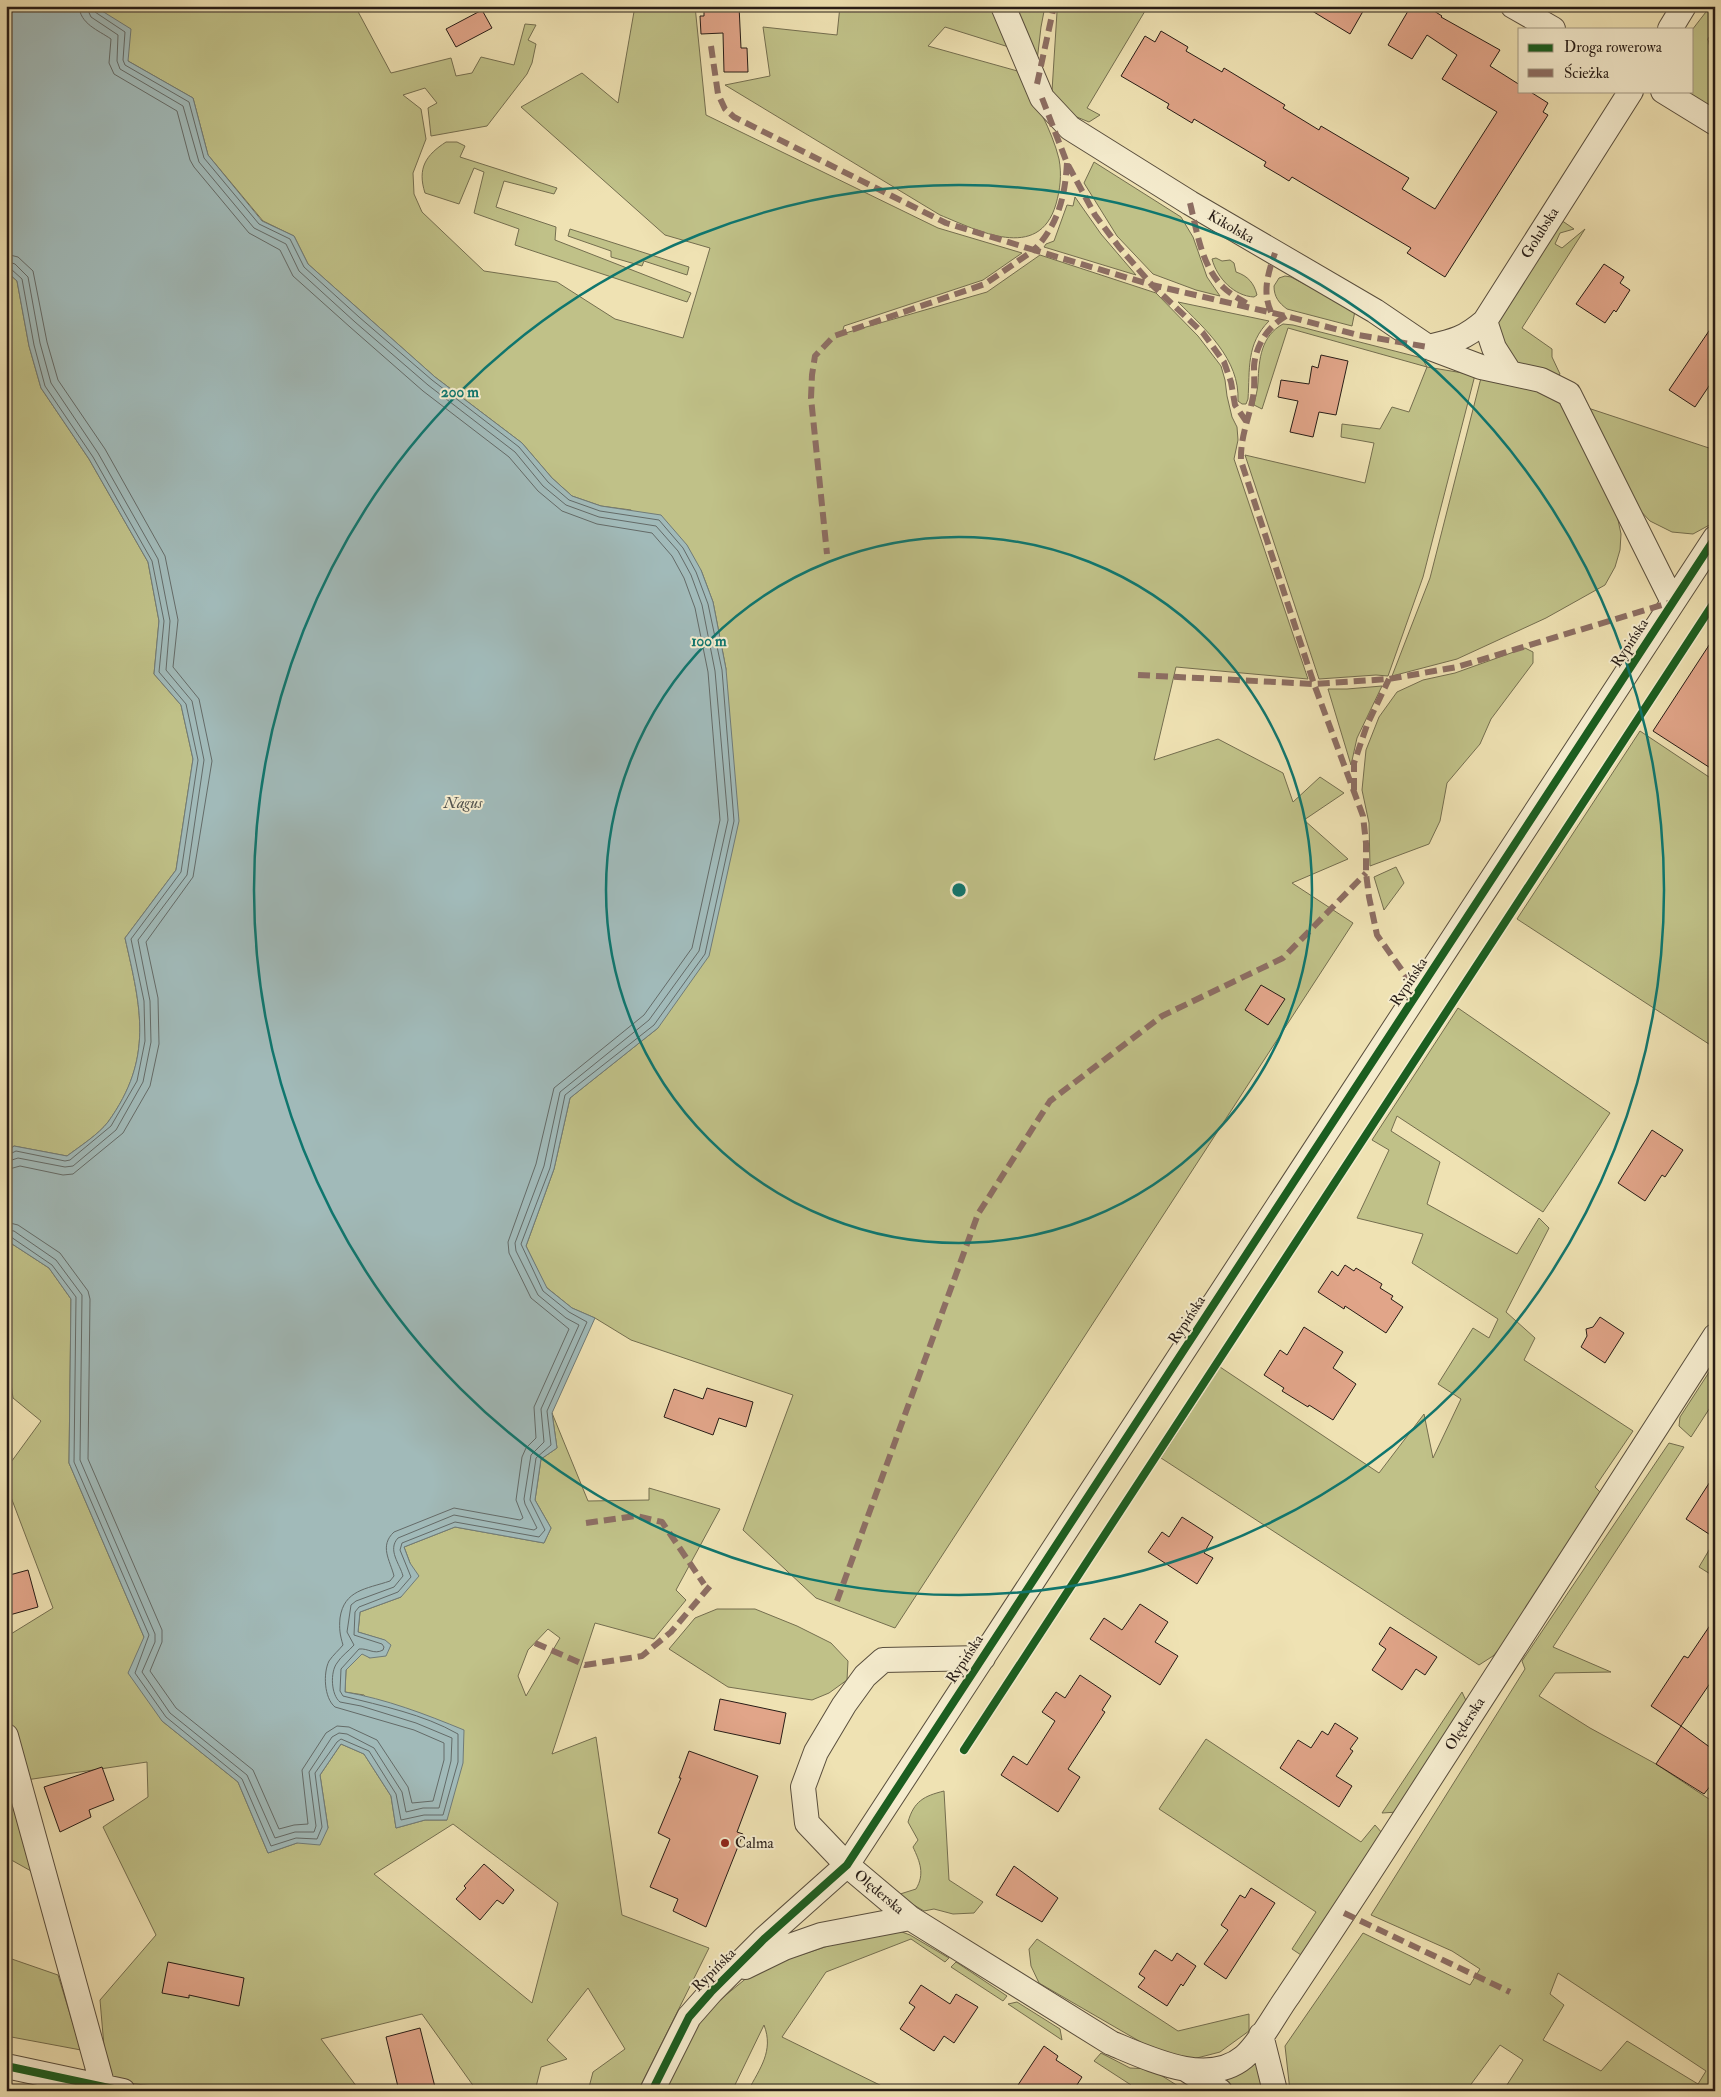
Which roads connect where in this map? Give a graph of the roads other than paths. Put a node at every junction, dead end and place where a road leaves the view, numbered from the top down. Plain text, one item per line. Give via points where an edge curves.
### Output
1 (1002, 6) edge
2 (1513, 6) edge
3 (1684, 6) edge
4 (1551, 28) edge
5 (1671, 28) edge
6 (1629, 92) edge
7 (1665, 92) edge
8 (1715, 123) edge
9 (1485, 321) junction
10 (1428, 347) junction
11 (1510, 373) junction
12 (1715, 538) edge
13 (1673, 602) junction
14 (1715, 1336) edge
15 (982, 1658) junction
16 (6, 1736) edge
17 (847, 1865) junction
18 (910, 1918) junction
19 (730, 1974) junction
20 (1262, 2035) junction
21 (6, 2066) edge
22 (1186, 2069) junction
23 (113, 2089) edge
24 (652, 2091) edge
25 (1220, 2091) edge
26 (1275, 2091) edge

1 - 10 street, Kikolska via 1042,98 1070,128 1190,203 1375,311
2 - 4 street
3 - 5 street
6 - 9 street, Golubska
7 - 8 street
9 - 10 street, Golubska via 1470,334
9 - 11 street via 1494,348
10 - 11 street, Kikolska via 1472,364
11 - 13 street, Kikolska via 1541,380 1568,394
12 - 13 street, Rypińska
13 - 15 street, Rypińska
14 - 20 street, Olęderska
15 - 17 street, Rypińska
15 - 17 street, Olęderska via 883,1660 865,1676 844,1705 816,1752 803,1787 807,1823
16 - 23 street
17 - 18 street, Olęderska
17 - 19 street, Rypińska
18 - 19 street via 821,1935 784,1948
18 - 22 street, Olęderska via 1110,2043
19 - 24 street, Rypińska via 689,2017
20 - 22 street, Olęderska via 1244,2057 1230,2065 1204,2072
20 - 26 street
21 - 23 street
22 - 25 street, Olęderska

